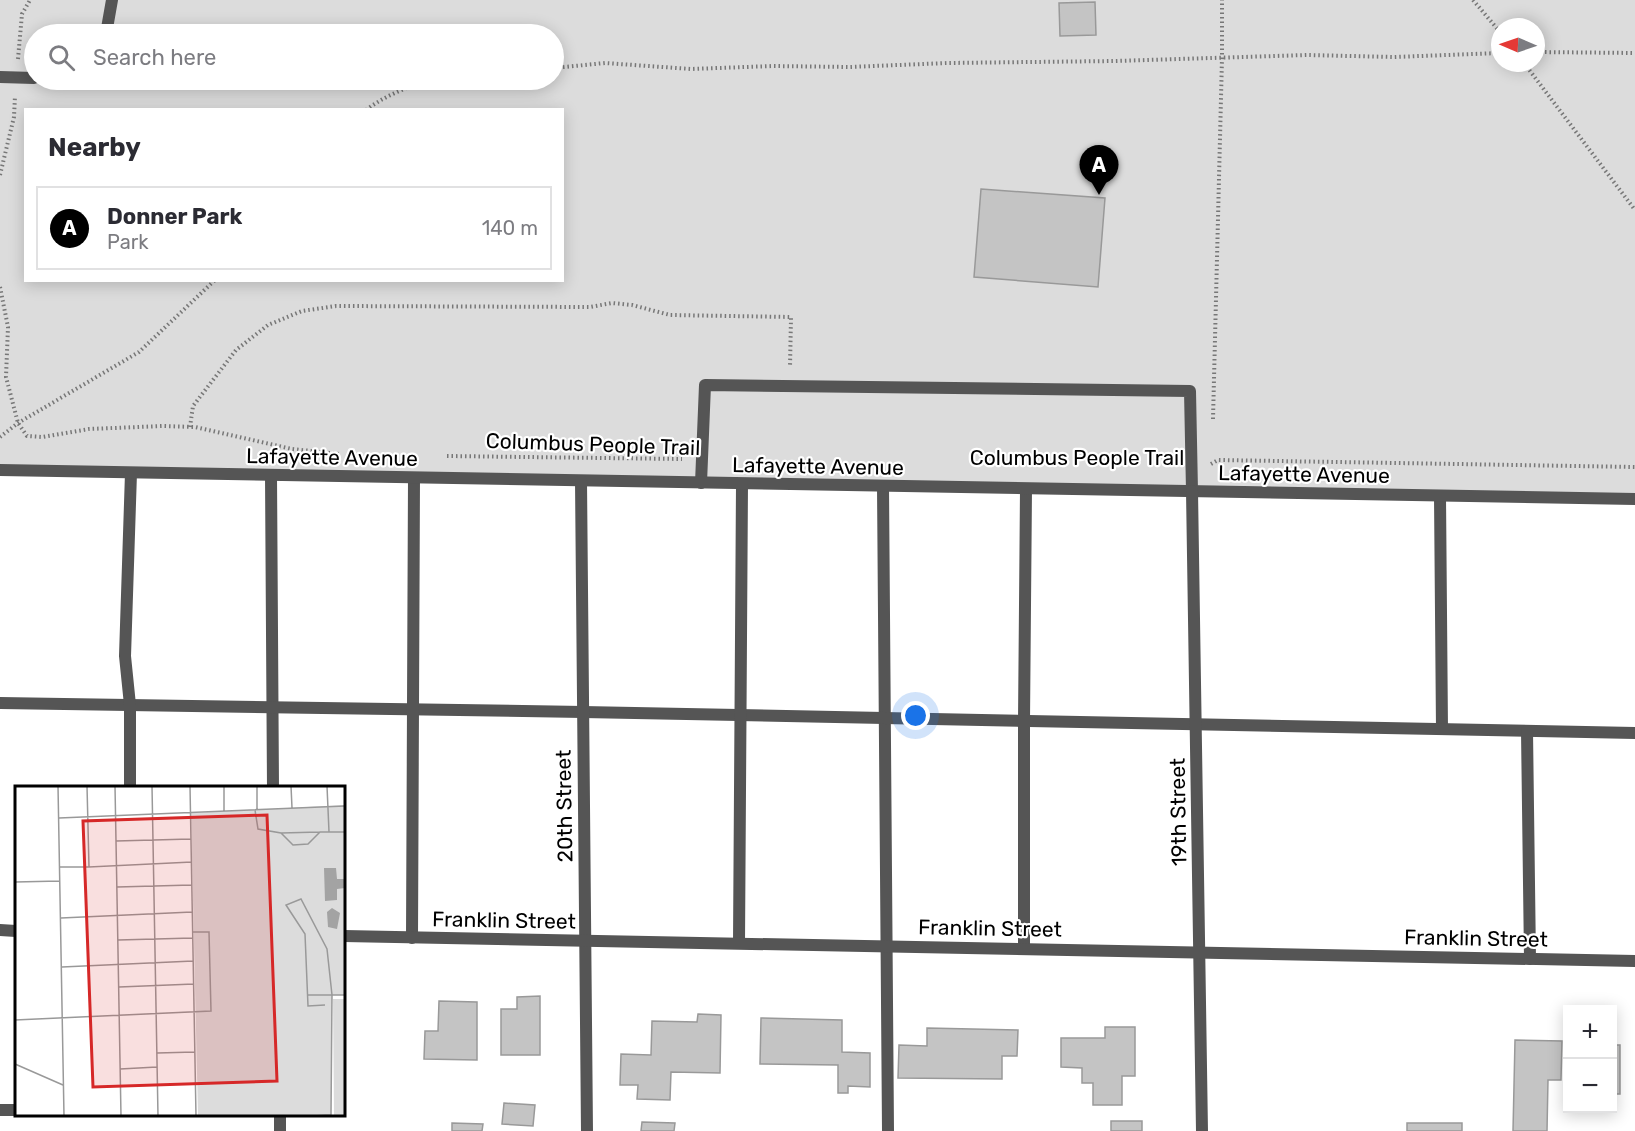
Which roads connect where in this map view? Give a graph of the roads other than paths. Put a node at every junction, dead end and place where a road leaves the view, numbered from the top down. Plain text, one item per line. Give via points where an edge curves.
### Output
1 (112, 0) edge
2 (108, 24) edge
3 (0, 77) edge
4 (24, 78) edge
5 (0, 470) edge
6 (131, 473) junction
7 (271, 475) junction
8 (414, 478) junction
9 (581, 481) junction
10 (700, 483) junction
11 (742, 484) junction
12 (883, 486) junction
13 (1026, 489) junction
14 (1192, 491) junction
15 (1440, 496) junction
16 (1635, 499) edge
17 (0, 703) edge
18 (130, 705) junction
19 (272, 707) junction
20 (414, 709) junction
21 (583, 712) junction
22 (742, 715) junction
23 (884, 718) junction
24 (1023, 721) junction
25 (1196, 724) junction
26 (1442, 729) junction
27 (1527, 731) junction
28 (1635, 733) edge
29 (130, 786) edge
30 (273, 786) edge
31 (0, 930) edge
32 (15, 931) edge
33 (345, 936) edge
34 (412, 938) junction
35 (585, 940) junction
36 (740, 943) junction
37 (886, 946) junction
38 (1024, 948) junction
39 (1199, 952) junction
40 (1530, 959) junction
41 (1635, 961) edge
42 (587, 1131) edge
43 (888, 1131) edge
44 (1202, 1131) edge

1 - 2 street
3 - 4 street
5 - 6 street, Lafayette Avenue
6 - 7 street, Lafayette Avenue
6 - 18 street via 125,657
7 - 8 street, Lafayette Avenue
7 - 19 street
8 - 9 street, Lafayette Avenue
8 - 20 street
9 - 10 street, Lafayette Avenue
9 - 21 street, 20th Street
10 - 11 street, Lafayette Avenue
10 - 14 street, 19th Street via 705,385 1190,391
11 - 12 street, Lafayette Avenue
11 - 22 street
12 - 13 street, Lafayette Avenue
12 - 23 street
13 - 14 street, Lafayette Avenue
13 - 24 street
14 - 15 street, Lafayette Avenue
14 - 25 street, 19th Street
15 - 16 street, Lafayette Avenue
15 - 26 street
17 - 18 street
18 - 19 street
18 - 29 street
19 - 20 street
19 - 30 street
20 - 21 street
20 - 34 street
21 - 22 street
21 - 35 street, 20th Street
22 - 23 street
22 - 36 street
23 - 24 street
23 - 37 street
24 - 25 street
24 - 38 street
25 - 26 street
25 - 39 street, 19th Street
26 - 27 street
27 - 28 street
27 - 40 street
31 - 32 street
33 - 34 street, Franklin Street
34 - 35 street, Franklin Street
35 - 36 street, Franklin Street
35 - 42 street, 20th Street
36 - 37 street, Franklin Street
37 - 38 street, Franklin Street
37 - 43 street
38 - 39 street, Franklin Street
39 - 40 street, Franklin Street
39 - 44 street, 19th Street
40 - 41 street, Franklin Street

